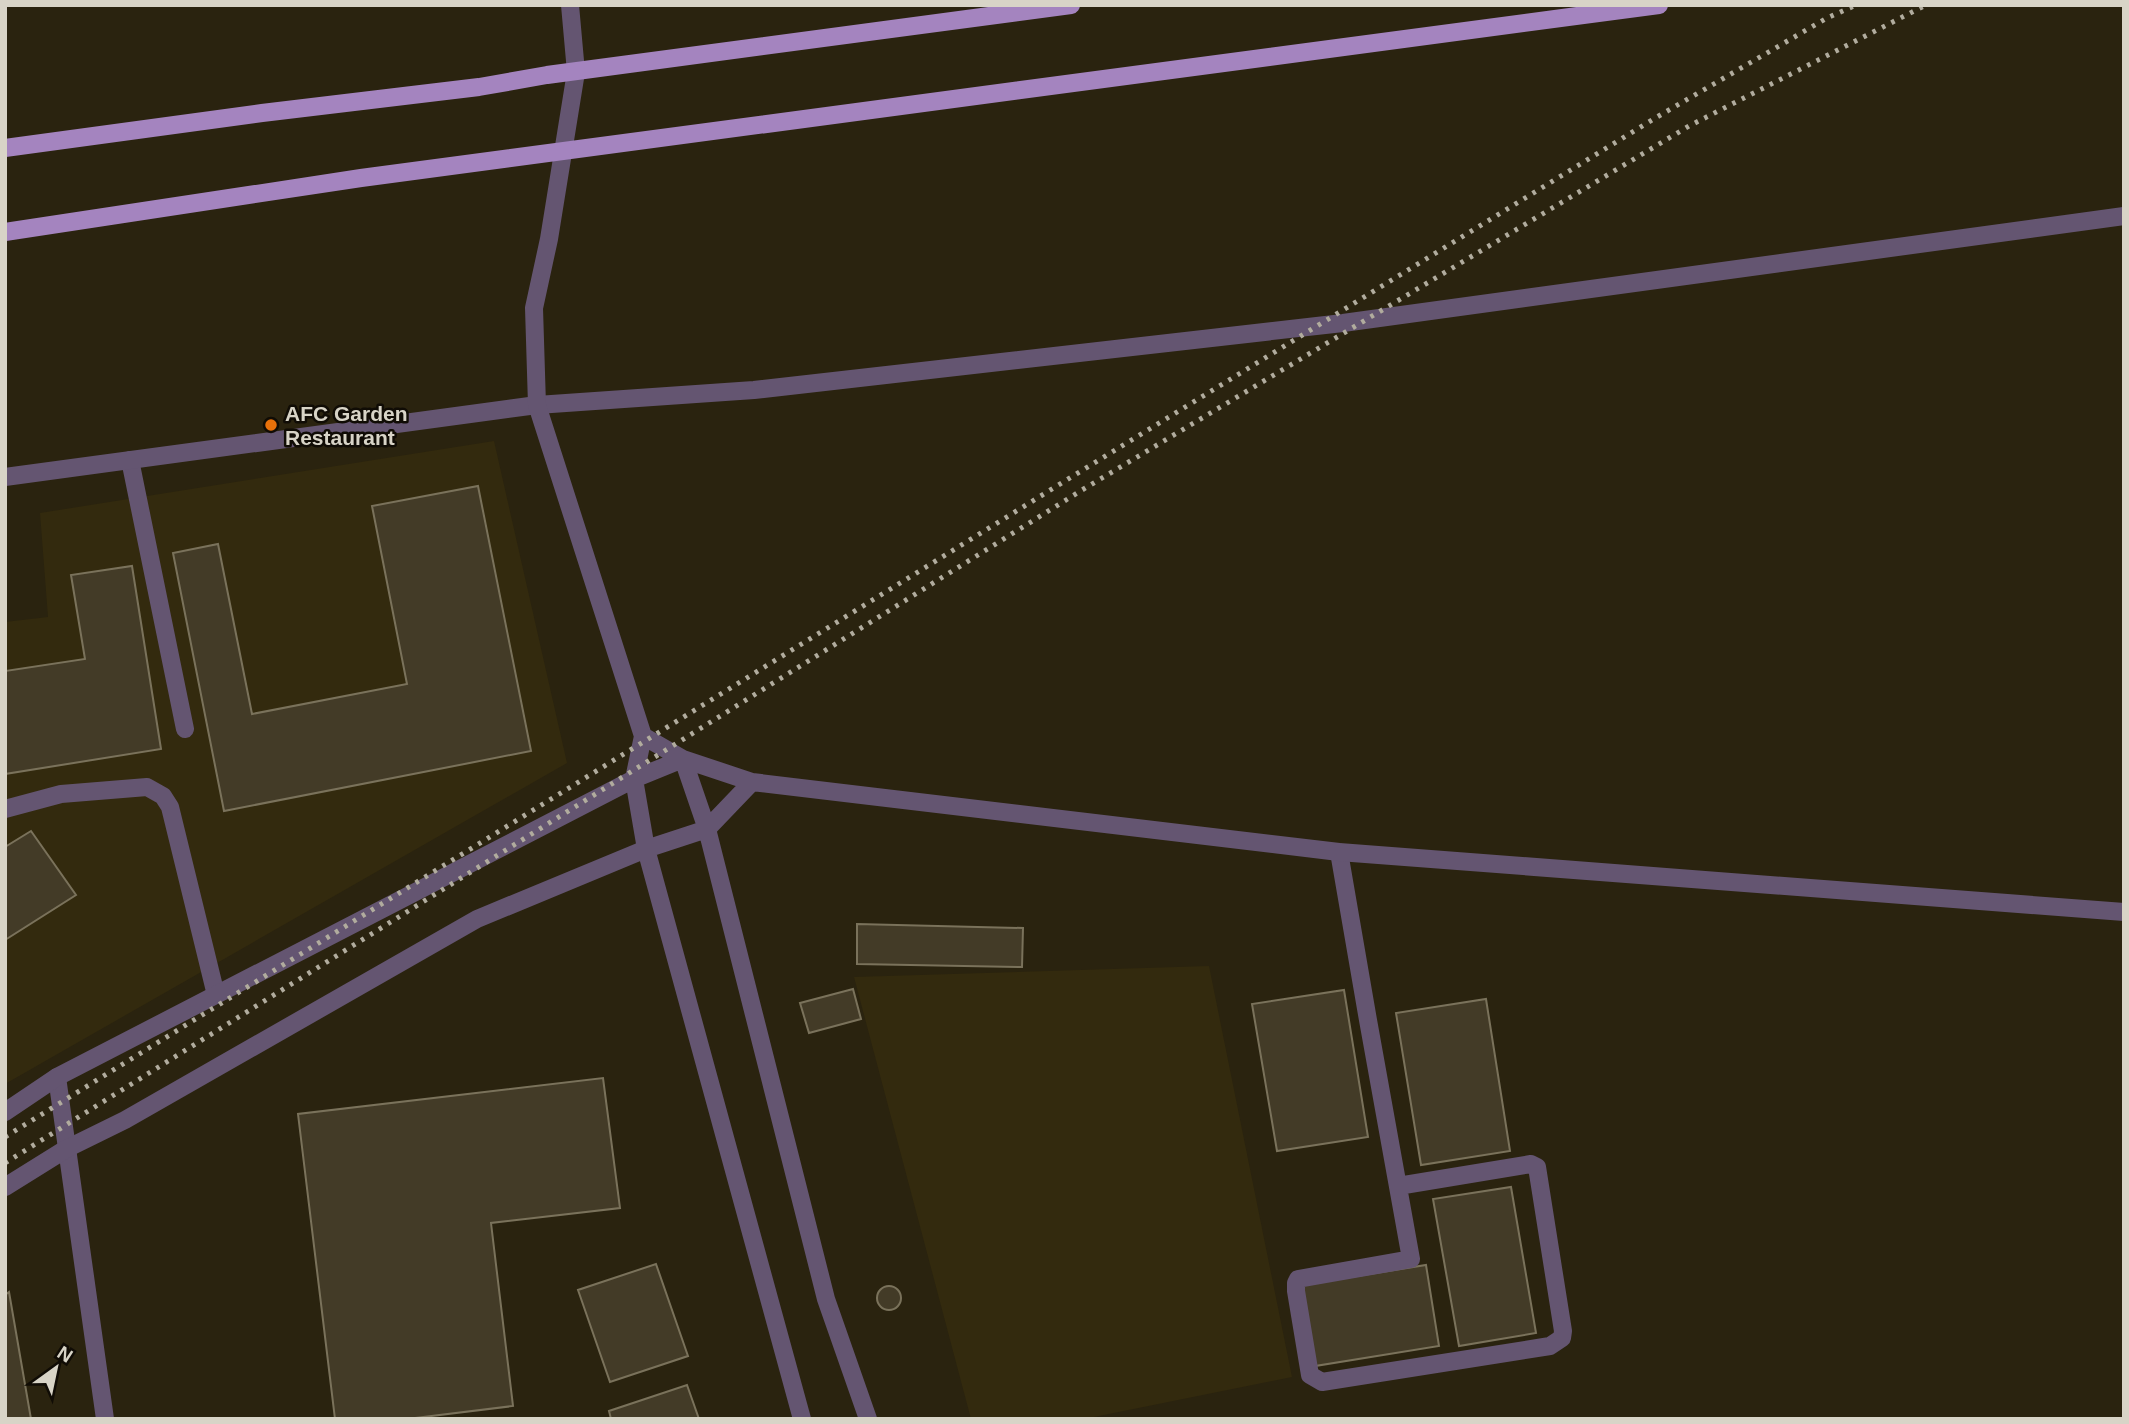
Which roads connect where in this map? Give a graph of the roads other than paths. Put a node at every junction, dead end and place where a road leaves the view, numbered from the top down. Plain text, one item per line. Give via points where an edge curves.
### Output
1 (570, 5) edge
2 (1071, 5) edge
3 (1659, 5) edge
4 (576, 72) junction
5 (5, 148) edge
6 (565, 150) junction
7 (2124, 216) edge
8 (5, 232) edge
9 (537, 404) junction
10 (130, 460) junction
11 (5, 477) edge
12 (185, 729) dead end
13 (643, 736) junction
14 (682, 759) junction
15 (634, 779) junction
16 (752, 782) junction
17 (5, 809) edge
18 (707, 829) junction
19 (646, 849) junction
20 (1339, 852) junction
21 (2124, 912) edge
22 (216, 995) junction
23 (57, 1077) junction
24 (5, 1112) edge
25 (66, 1149) junction
26 (1398, 1186) junction
27 (5, 1187) edge
28 (105, 1419) edge
29 (803, 1419) edge
30 (868, 1419) edge

1 - 4 street
2 - 4 main road
3 - 6 main road
4 - 5 main road
4 - 6 street
6 - 8 main road
6 - 9 street via 534,308
7 - 9 street via 1343,323 754,390
9 - 10 street
9 - 13 street
10 - 11 street
10 - 12 street
13 - 14 street
13 - 15 street
14 - 15 street
14 - 16 street
14 - 18 street
15 - 19 street
15 - 22 street
16 - 18 street
16 - 20 street
17 - 22 street via 61,794 147,787 163,796 170,807
18 - 19 street
18 - 30 street via 826,1299
19 - 25 street via 477,919 125,1120
19 - 29 street
20 - 21 street
20 - 26 street
22 - 23 street
23 - 24 street
23 - 25 street
25 - 27 street
25 - 28 street
26 - 26 street via 1531,1164 1537,1167 1562,1338 1550,1346 1322,1382 1310,1376 1296,1283 1303,1277 1411,1259

